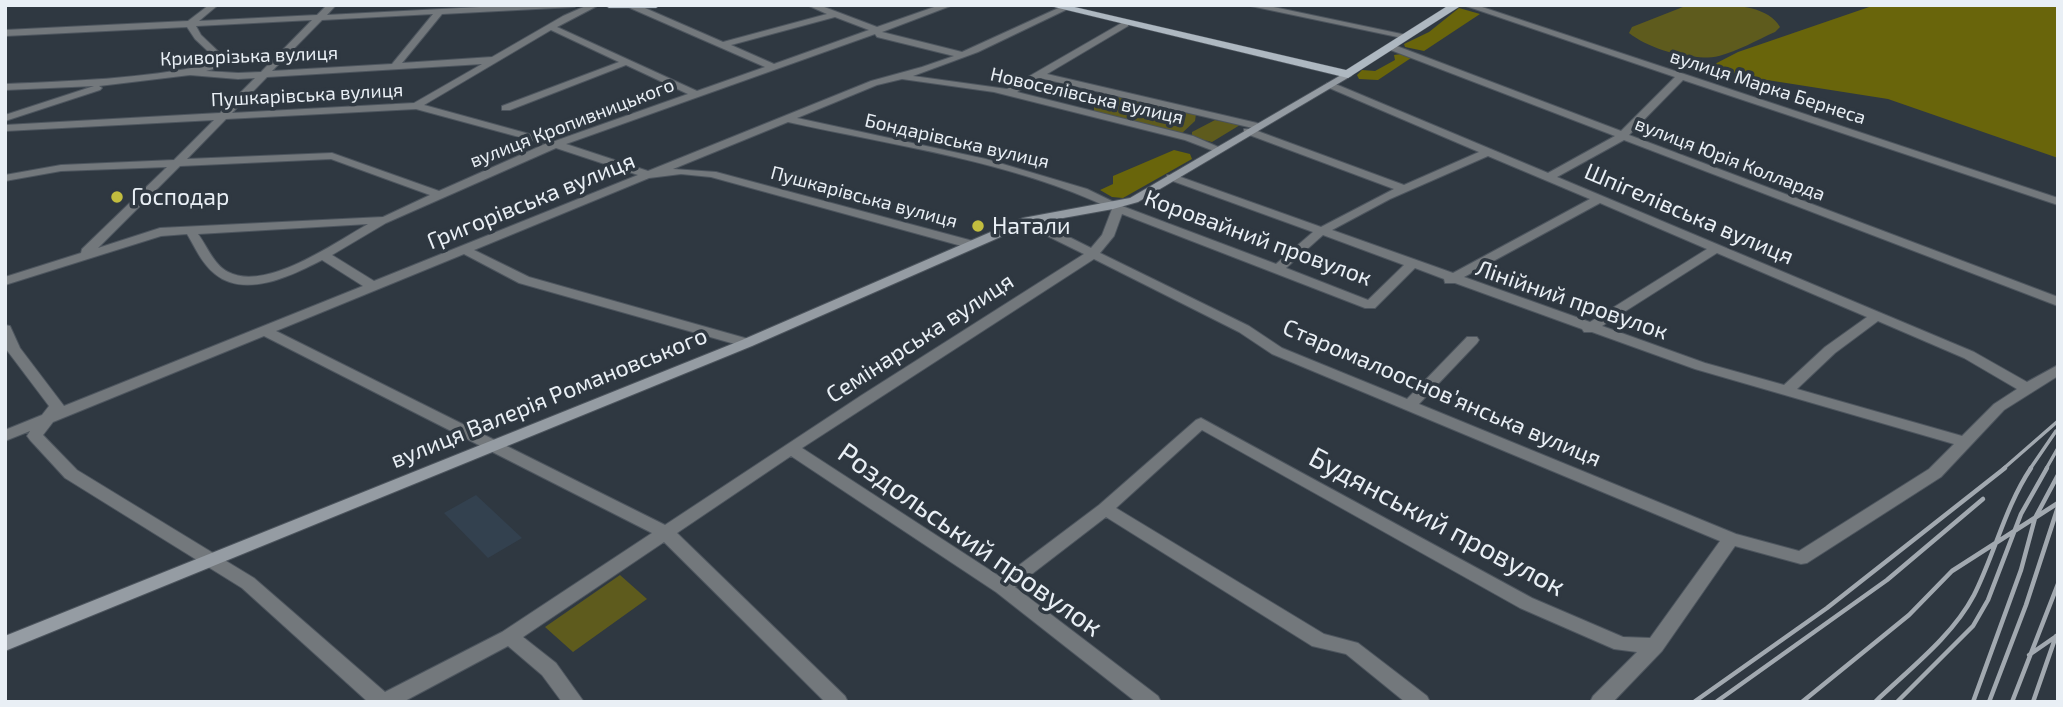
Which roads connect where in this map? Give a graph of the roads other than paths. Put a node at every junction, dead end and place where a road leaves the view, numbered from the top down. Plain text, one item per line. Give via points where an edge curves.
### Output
1 (214, 5) edge
2 (332, 5) edge
3 (574, 5) edge
4 (595, 5) edge
5 (609, 5) edge
6 (656, 5) edge
7 (811, 5) edge
8 (949, 5) edge
9 (1051, 5) edge
10 (1250, 5) edge
11 (1432, 5) edge
12 (1467, 5) edge
13 (633, 6) edge
14 (1068, 7) edge
15 (1454, 7) edge
16 (439, 12) junction
17 (833, 15) junction
18 (320, 18) junction
19 (190, 24) junction
20 (1125, 24) junction
21 (551, 27) junction
22 (878, 32) junction
23 (5, 33) edge
24 (1407, 36) junction
25 (722, 45) junction
26 (1391, 47) junction
27 (962, 55) junction
28 (494, 61) junction
29 (626, 62) junction
30 (395, 66) junction
31 (773, 67) junction
32 (190, 72) junction
33 (265, 74) junction
34 (1348, 74) junction
35 (1039, 75) junction
36 (1681, 77) junction
37 (904, 78) junction
38 (117, 82) junction
39 (1330, 85) junction
40 (5, 87) edge
41 (1009, 93) junction
42 (696, 94) junction
43 (416, 107) junction
44 (506, 108) dead end
45 (5, 118) edge
46 (222, 118) junction
47 (789, 119) junction
48 (5, 128) edge
49 (1253, 129) junction
50 (1621, 137) junction
51 (555, 144) junction
52 (1218, 149) junction
53 (1488, 152) junction
54 (177, 164) junction
55 (649, 175) junction
56 (1171, 177) junction
57 (1549, 177) junction
58 (5, 178) edge
59 (1404, 189) junction
60 (440, 195) junction
61 (1600, 199) junction
62 (2058, 202) edge
63 (1115, 207) junction
64 (385, 219) junction
65 (1027, 221) junction
66 (190, 230) junction
67 (1320, 232) junction
68 (969, 244) junction
69 (1716, 248) junction
70 (465, 250) junction
71 (323, 255) junction
72 (1092, 255) junction
73 (79, 257) junction
74 (1411, 265) junction
75 (1277, 270) junction
76 (1450, 280) junction
77 (5, 281) edge
78 (374, 287) junction
79 (2058, 302) edge
80 (1876, 316) junction
81 (5, 329) edge
82 (1589, 329) junction
83 (265, 331) junction
84 (1472, 340) dead end
85 (747, 343) junction
86 (2058, 369) edge
87 (2028, 388) junction
88 (1787, 391) junction
89 (1408, 407) junction
90 (46, 419) junction
91 (5, 436) edge
92 (1965, 442) junction
93 (494, 446) junction
94 (792, 449) junction
95 (1105, 509) junction
96 (665, 532) junction
97 (1731, 539) junction
98 (212, 560) junction
99 (1002, 587) junction
100 (509, 637) junction
101 (5, 644) edge
102 (1655, 646) junction
103 (383, 702) edge
104 (574, 702) edge
105 (838, 702) edge
106 (1151, 702) edge
107 (1420, 702) edge
108 (1600, 702) edge

1 - 19 street
2 - 18 street
3 - 16 street
4 - 21 street
5 - 13 main road
6 - 13 main road
7 - 17 street
8 - 22 street, вулиця Кропивницького
9 - 14 main road
10 - 24 street
11 - 15 main road
12 - 36 street, вулиця Марка Бернеса
13 - 25 street
14 - 20 main road
14 - 27 street, Григорівська вулиця
15 - 24 main road
16 - 18 street
16 - 30 street
17 - 22 street
17 - 25 street
18 - 19 street
18 - 33 street
19 - 23 street
19 - 32 street via 217,55 210,67
20 - 34 main road
20 - 35 street
21 - 28 street
21 - 29 street
22 - 27 street
22 - 31 street, вулиця Кропивницького
24 - 26 main road
25 - 31 street
26 - 34 main road
26 - 50 street, вулиця Юрія Колларда
27 - 37 street, Григорівська вулиця
28 - 30 street, Криворізька вулиця
28 - 43 street
29 - 42 street
29 - 44 street
30 - 33 street, Криворізька вулиця
31 - 42 street, вулиця Кропивницького
32 - 33 street, Криворізька вулиця
32 - 38 street, Криворізька вулиця
33 - 46 street
34 - 39 street
35 - 41 street
35 - 49 street, Новоселівська вулиця
36 - 50 street
36 - 62 street, вулиця Марка Бернеса
37 - 41 street, Новоселівська вулиця
37 - 47 street, Григорівська вулиця via 874,83
38 - 40 street, Криворізька вулиця
38 - 45 street
39 - 49 street
39 - 53 street, Шпігелівська вулиця
41 - 52 street, Новоселівська вулиця
42 - 51 street, вулиця Кропивницького
43 - 46 street, Пушкарівська вулиця
43 - 51 street, Пушкарівська вулиця
46 - 48 street, Пушкарівська вулиця
46 - 54 street
47 - 55 street, Григорівська вулиця
47 - 63 street, Бондарівська вулиця via 986,162 1083,191
49 - 52 street
49 - 59 street, Новоселівська вулиця
50 - 57 street
50 - 79 street, вулиця Юрія Колларда
51 - 55 street, Пушкарівська вулиця
51 - 60 street, вулиця Кропивницького
52 - 56 street
53 - 57 street, Шпігелівська вулиця
53 - 59 street
54 - 58 street via 61,168
54 - 60 street via 332,156
54 - 73 street
55 - 68 street, Пушкарівська вулиця via 712,174
55 - 70 street, Григорівська вулиця
56 - 63 street
56 - 67 street, Лінійний провулок
57 - 61 street, Шпігелівська вулиця
59 - 67 street
60 - 64 street, вулиця Кропивницького
61 - 69 street, Шпігелівська вулиця
61 - 76 street
63 - 65 street, вулиця Валерія Романовського
63 - 72 street, Семінарська вулиця via 1108,236
63 - 75 street, Коровайний провулок
64 - 66 street, вулиця Кропивницького
64 - 71 street
65 - 68 street, вулиця Валерія Романовського
65 - 72 street, Старомалооснов’янська вулиця
66 - 71 street via 220,273 233,278 270,277
66 - 73 street, вулиця Кропивницького via 160,232
67 - 74 street, Лінійний провулок
67 - 75 street
68 - 85 street, вулиця Валерія Романовського
69 - 80 street, Шпігелівська вулиця
69 - 82 street
70 - 78 street, Григорівська вулиця
70 - 85 street via 524,280
71 - 78 street
72 - 89 street, Старомалооснов’янська вулиця via 1244,329 1277,351
72 - 94 street, Семінарська вулиця
73 - 77 street, вулиця Кропивницького
74 - 75 street, Коровайний провулок via 1370,305
74 - 76 street, Лінійний провулок
76 - 82 street, Лінійний провулок
78 - 83 street, Григорівська вулиця
80 - 87 street, Шпігелівська вулиця via 1969,355
80 - 88 street via 1830,350
81 - 90 street via 13,349 57,406
82 - 88 street, Лінійний провулок
83 - 90 street, Григорівська вулиця
83 - 93 street
84 - 89 street
85 - 93 street, вулиця Валерія Романовського
86 - 87 street, Старомалооснов’янська вулиця
87 - 92 street, Старомалооснов’янська вулиця via 1999,407
88 - 92 street, Лінійний провулок
89 - 97 street, Старомалооснов’янська вулиця
90 - 91 street, Григорівська вулиця
90 - 98 street via 35,436 71,474
92 - 97 street, Старомалооснов’янська вулиця via 1935,474 1801,558
93 - 96 street
93 - 98 street, вулиця Валерія Романовського
94 - 96 street, Семінарська вулиця
94 - 99 street, Роздольський провулок
95 - 99 street
95 - 102 street, Будянський провулок via 1201,424 1527,603 1620,644
95 - 107 street via 1319,641 1351,648
96 - 100 street, Семінарська вулиця
96 - 105 street
97 - 102 street
98 - 101 street, вулиця Валерія Романовського
98 - 103 street via 248,583
99 - 106 street, Роздольський провулок
100 - 103 street, Семінарська вулиця
100 - 104 street via 549,669
102 - 108 street

